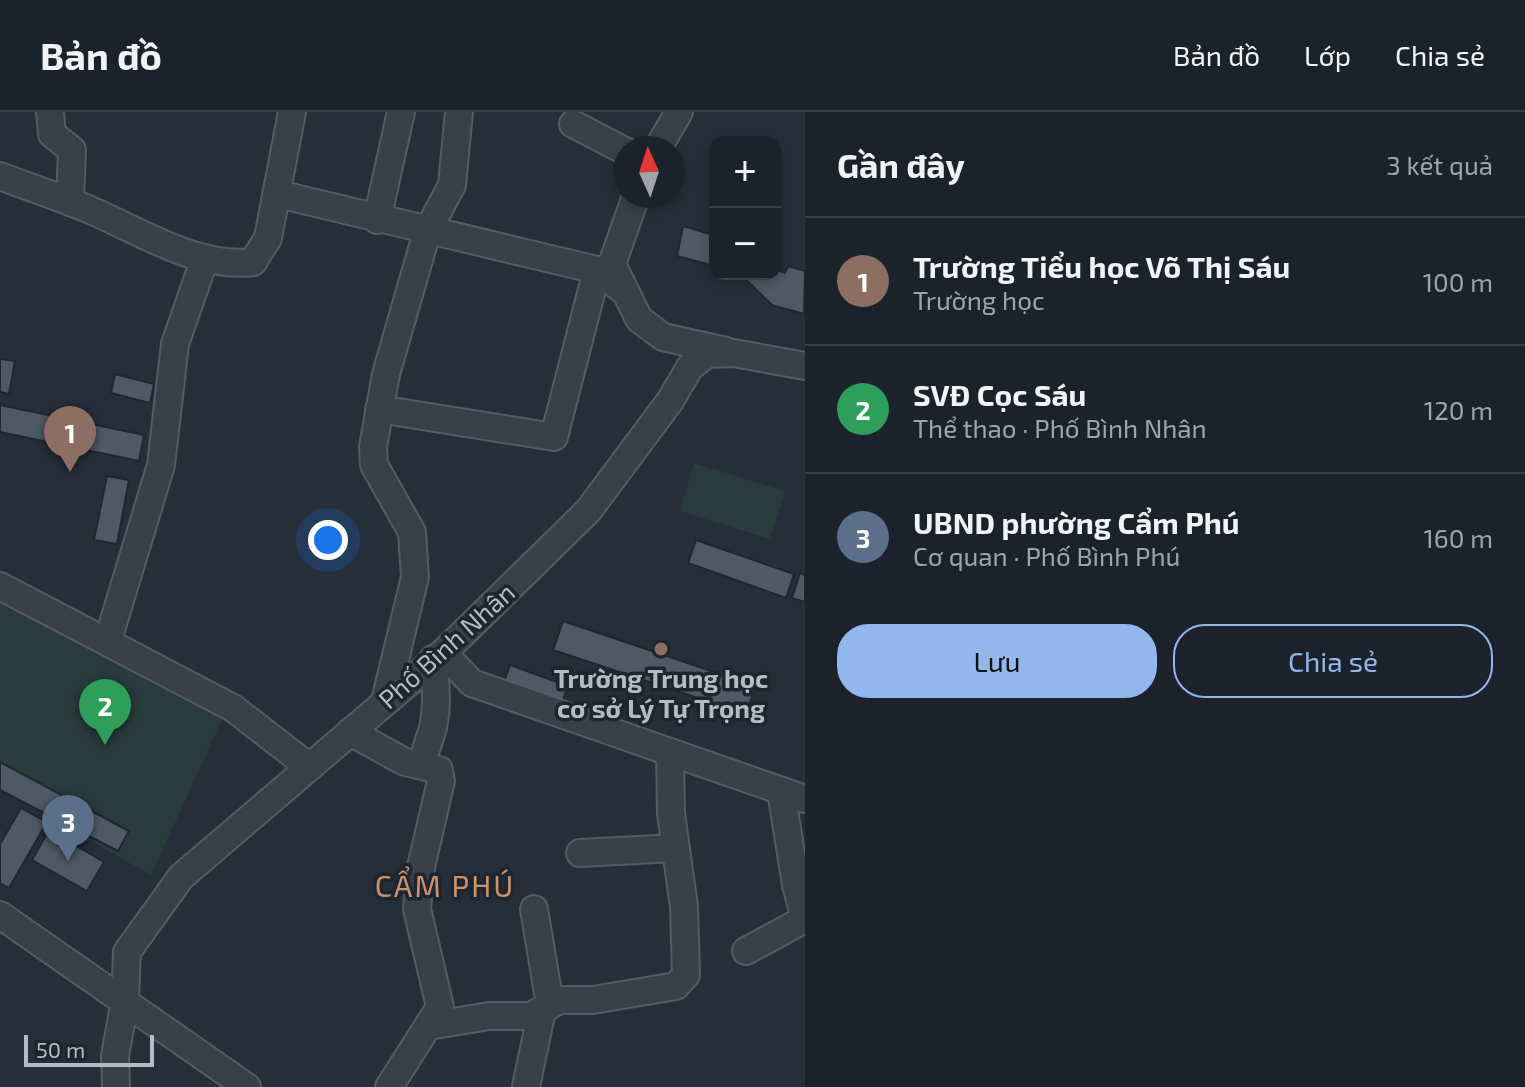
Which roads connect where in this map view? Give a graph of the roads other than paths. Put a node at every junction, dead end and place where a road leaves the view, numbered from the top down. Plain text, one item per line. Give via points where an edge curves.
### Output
1 (50, 112) edge
2 (292, 112) edge
3 (401, 112) edge
4 (459, 112) edge
5 (679, 112) edge
6 (573, 124) dead end
7 (665, 136) edge
8 (613, 145) edge
9 (0, 176) edge
10 (278, 194) junction
11 (70, 202) junction
12 (632, 208) edge
13 (377, 220) junction
14 (427, 232) junction
15 (205, 258) junction
16 (597, 270) junction
17 (623, 290) junction
18 (734, 353) junction
19 (805, 366) edge
20 (379, 409) junction
21 (0, 586) edge
22 (108, 640) junction
23 (438, 656) junction
24 (385, 701) junction
25 (350, 732) junction
26 (670, 752) junction
27 (423, 765) junction
28 (308, 766) junction
29 (793, 795) edge
30 (675, 848) junction
31 (580, 853) dead end
32 (534, 909) dead end
33 (0, 915) edge
34 (805, 919) edge
35 (746, 951) dead end
36 (125, 1000) junction
37 (546, 1008) junction
38 (429, 1026) junction
39 (116, 1087) edge
40 (247, 1087) edge
41 (389, 1087) edge
42 (526, 1087) edge

1 - 11 street via 52,134 72,150
2 - 10 street
3 - 13 street
4 - 14 street via 452,185
5 - 7 street
6 - 8 street
9 - 11 street
10 - 13 street
10 - 15 street via 268,238 253,262
11 - 15 street
12 - 17 street via 612,264
13 - 14 street
14 - 16 street
14 - 20 street
15 - 22 street via 175,344 161,465
16 - 17 street
16 - 20 street via 554,437
17 - 18 street via 639,319 663,337
18 - 19 street, Phố Bình Nhân
18 - 23 street, Phố Bình Nhân via 707,354 690,367 588,511
20 - 24 street via 374,465 412,532 415,577
21 - 22 street
22 - 28 street via 233,708
23 - 24 street, Phố Bình Nhân
23 - 26 street via 472,683
23 - 27 street via 434,725
24 - 25 street, Phố Bình Nhân
25 - 27 street via 405,762
25 - 28 street, Phố Bình Nhân
26 - 29 street
26 - 30 street
27 - 38 street via 439,770 441,781 417,909 440,1007
28 - 36 street, Phố Bình Nhân via 181,877 127,952
29 - 34 street via 796,885
30 - 31 street
30 - 37 street via 686,975 676,986 593,1000 567,998
32 - 37 street
33 - 36 street
34 - 35 street
36 - 39 street, Phố Bình Nhân via 115,1056
36 - 40 street
37 - 38 street via 531,1016 489,1016
37 - 42 street
38 - 41 street

